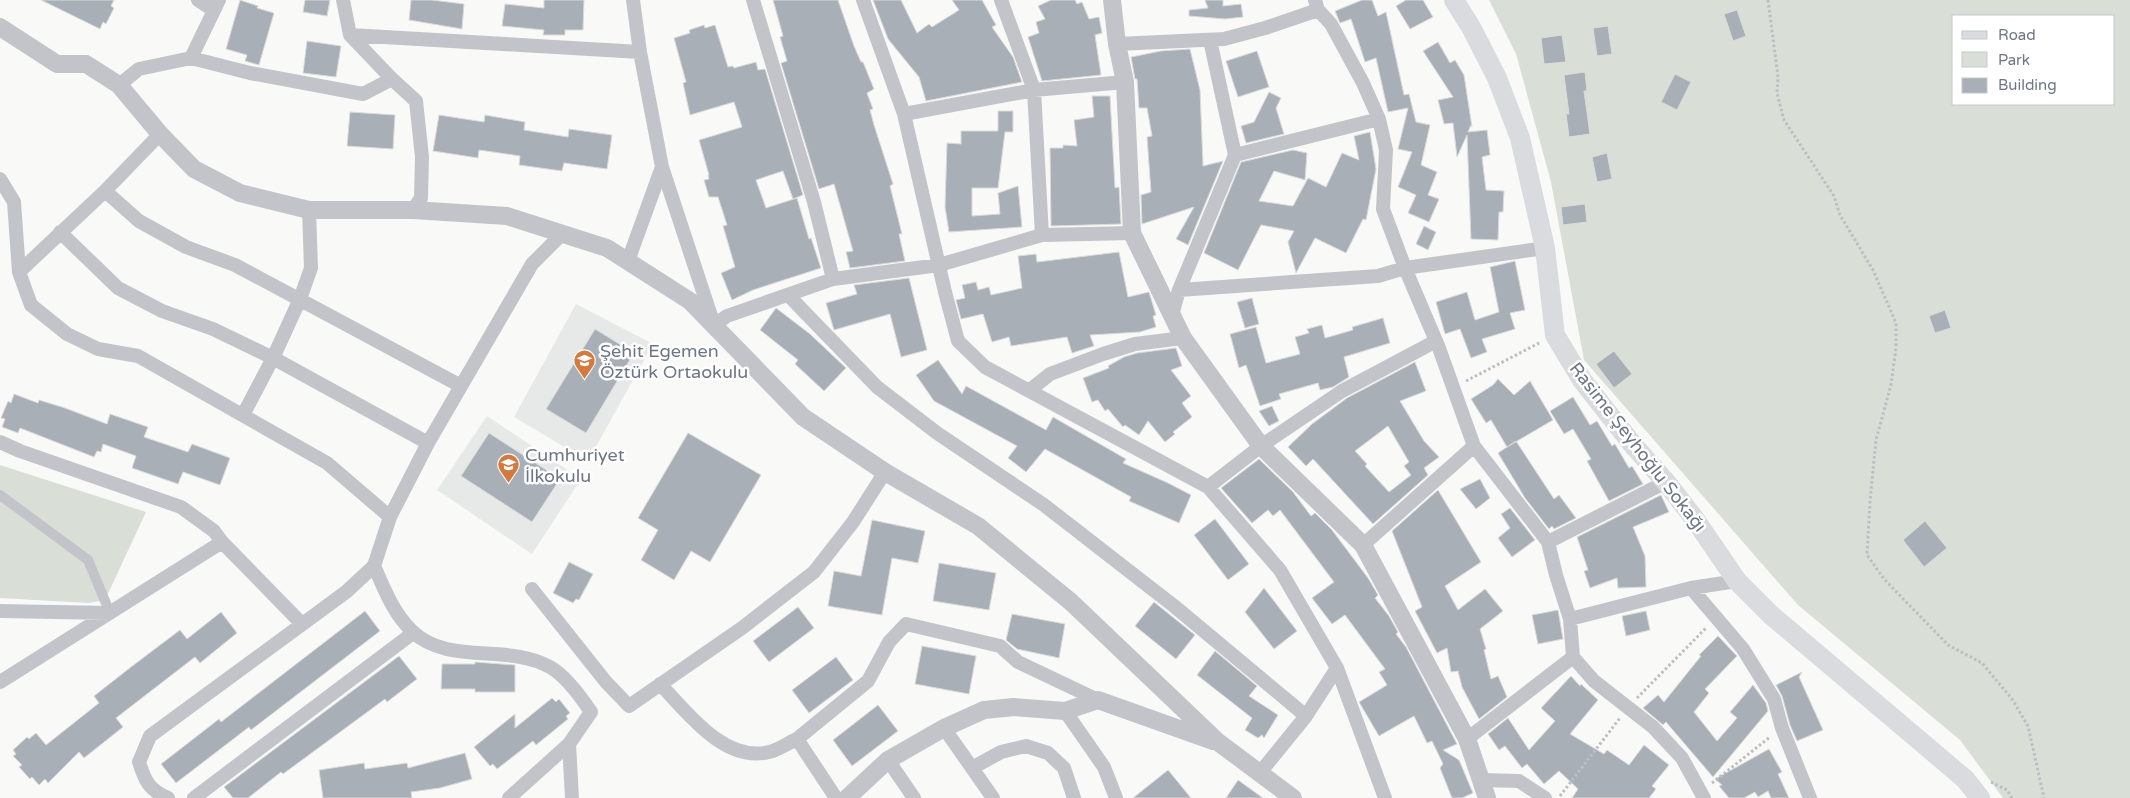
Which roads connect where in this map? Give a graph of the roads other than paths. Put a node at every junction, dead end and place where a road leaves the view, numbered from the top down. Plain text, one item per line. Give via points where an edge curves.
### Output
1 (198, 0) edge
2 (343, 0) edge
3 (633, 0) edge
4 (753, 0) edge
5 (863, 0) edge
6 (1001, 0) edge
7 (1112, 0) edge
8 (1454, 0) edge
9 (216, 5) edge
10 (1317, 5) edge
11 (0, 27) edge
12 (350, 35) junction
13 (1210, 40) junction
14 (1117, 44) junction
15 (640, 52) junction
16 (191, 58) junction
17 (392, 80) junction
18 (1125, 82) junction
19 (119, 86) junction
20 (1034, 90) junction
21 (904, 114) junction
22 (1379, 119) junction
23 (160, 134) junction
24 (1234, 155) junction
25 (662, 167) junction
26 (0, 179) edge
27 (105, 191) junction
28 (309, 210) junction
29 (414, 210) junction
30 (60, 232) junction
31 (1132, 233) junction
32 (561, 235) junction
33 (1042, 235) junction
34 (1545, 248) junction
35 (628, 262) junction
36 (939, 265) junction
37 (1405, 268) junction
38 (19, 272) junction
39 (833, 279) junction
40 (1179, 290) junction
41 (789, 296) junction
42 (300, 299) junction
43 (1172, 315) junction
44 (714, 325) junction
45 (1183, 338) junction
46 (1436, 341) junction
47 (273, 358) junction
48 (460, 386) junction
49 (1030, 390) junction
50 (243, 414) junction
51 (0, 442) edge
52 (428, 443) junction
53 (1262, 446) junction
54 (1474, 446) junction
55 (885, 472) junction
56 (1666, 482) junction
57 (1208, 487) junction
58 (0, 495) edge
59 (390, 517) junction
60 (222, 542) junction
61 (1548, 542) junction
62 (1364, 545) junction
63 (374, 566) junction
64 (1737, 582) junction
65 (1691, 588) junction
66 (532, 589) dead end
67 (0, 611) edge
68 (110, 613) junction
69 (1570, 619) junction
70 (302, 624) junction
71 (414, 633) junction
72 (1573, 658) junction
73 (1337, 668) junction
74 (0, 682) edge
75 (660, 684) junction
76 (1098, 700) junction
77 (1065, 711) junction
78 (1306, 716) junction
79 (944, 728) junction
80 (797, 739) junction
81 (1467, 739) junction
82 (1218, 742) junction
83 (569, 744) junction
84 (888, 760) junction
85 (972, 768) junction
86 (1259, 774) junction
87 (1481, 780) junction
88 (1703, 795) edge
89 (168, 798) edge
90 (194, 798) edge
91 (509, 798) edge
92 (572, 798) edge
93 (836, 798) edge
94 (847, 798) edge
95 (914, 798) edge
96 (993, 798) edge
97 (1074, 798) edge
98 (1116, 798) edge
99 (1293, 798) edge
100 (1384, 798) edge
101 (1487, 798) edge
102 (1545, 798) edge
103 (1810, 798) edge
104 (1980, 798) edge

1 - 9 street
2 - 12 street
3 - 15 street
4 - 39 street via 814,202
5 - 21 street
6 - 20 street
7 - 14 street
8 - 34 main road, Rasime Şeyhoğlu Sokağı via 1497,78 1520,138
9 - 16 street
10 - 13 street via 1256,30
10 - 22 street via 1331,24
11 - 19 street via 57,64 86,64
12 - 15 street
12 - 17 street
13 - 14 street
13 - 24 street
14 - 18 street
15 - 25 street
16 - 17 street via 250,73 363,94
16 - 19 street via 139,69
17 - 29 street via 416,101 422,157 421,198
18 - 20 street
18 - 31 street
19 - 23 street
20 - 21 street
20 - 33 street
21 - 36 street
22 - 24 street
22 - 37 street via 1386,150 1383,209
23 - 27 street
23 - 28 street via 194,169 240,194
24 - 40 street
25 - 35 street
25 - 44 street
26 - 38 street via 14,202
27 - 30 street
27 - 42 street via 139,221 186,247 235,265
28 - 29 street
28 - 42 street via 311,268
29 - 32 street via 507,216
30 - 38 street
30 - 47 street via 118,288 162,311 213,329
31 - 33 street
31 - 43 street
32 - 35 street via 607,248
32 - 48 street via 532,264
33 - 36 street
34 - 37 street
34 - 56 main road, Rasime Şeyhoğlu Sokağı via 1555,335 1582,380
35 - 44 street via 690,301
36 - 39 street
36 - 49 street via 958,341 985,367
37 - 40 street via 1378,276
37 - 46 street
38 - 50 street via 31,305 67,334 98,349 138,356
39 - 41 street
40 - 43 street
41 - 44 street via 727,316
41 - 78 street via 877,387 936,432 1044,505 1174,606
42 - 47 street
42 - 48 street
43 - 45 street
44 - 55 street via 803,417
45 - 49 street via 1135,344 1103,354 1050,374
45 - 53 street
46 - 53 street via 1342,391
46 - 54 street
47 - 50 street
47 - 52 street
48 - 52 street
49 - 57 street
50 - 59 street via 327,463
51 - 60 street via 181,508 214,531
52 - 59 street
53 - 57 street
53 - 62 street
54 - 61 street
54 - 62 street
55 - 75 street via 853,522 814,572 742,628
55 - 82 street via 986,532 1071,602
56 - 61 street
56 - 64 main road, Rasime Şeyhoğlu Sokağı
57 - 73 street via 1280,570
58 - 68 street via 88,560
59 - 63 street
60 - 68 street
60 - 70 street
61 - 69 street
62 - 81 street
63 - 70 street via 346,592
63 - 71 street via 395,613
64 - 65 street
64 - 104 main road, Rasime Şeyhoğlu Sokağı via 1965,779
65 - 69 street
65 - 103 street via 1743,649 1774,699
66 - 75 street via 629,706
67 - 68 street
68 - 74 street
69 - 72 street
70 - 89 street via 150,736 139,762 146,782
71 - 83 street via 433,645 522,656 551,667 577,692 591,712
71 - 90 street
72 - 81 street
72 - 88 street via 1594,681 1653,727 1682,758
73 - 78 street
73 - 100 street
75 - 80 street via 708,734 738,752 768,752
76 - 77 street
76 - 80 street via 1018,662 1000,646 906,624 889,642 868,681
76 - 82 street
77 - 79 street via 1014,707 984,710
77 - 98 street via 1104,767
78 - 86 street
79 - 84 street
79 - 85 street
80 - 93 street
81 - 87 street
82 - 86 street
83 - 91 street
83 - 92 street
84 - 94 street
84 - 95 street
85 - 96 street
85 - 97 street via 1001,752 1026,746 1048,753 1064,768
86 - 99 street
87 - 101 street
87 - 102 street via 1519,781

